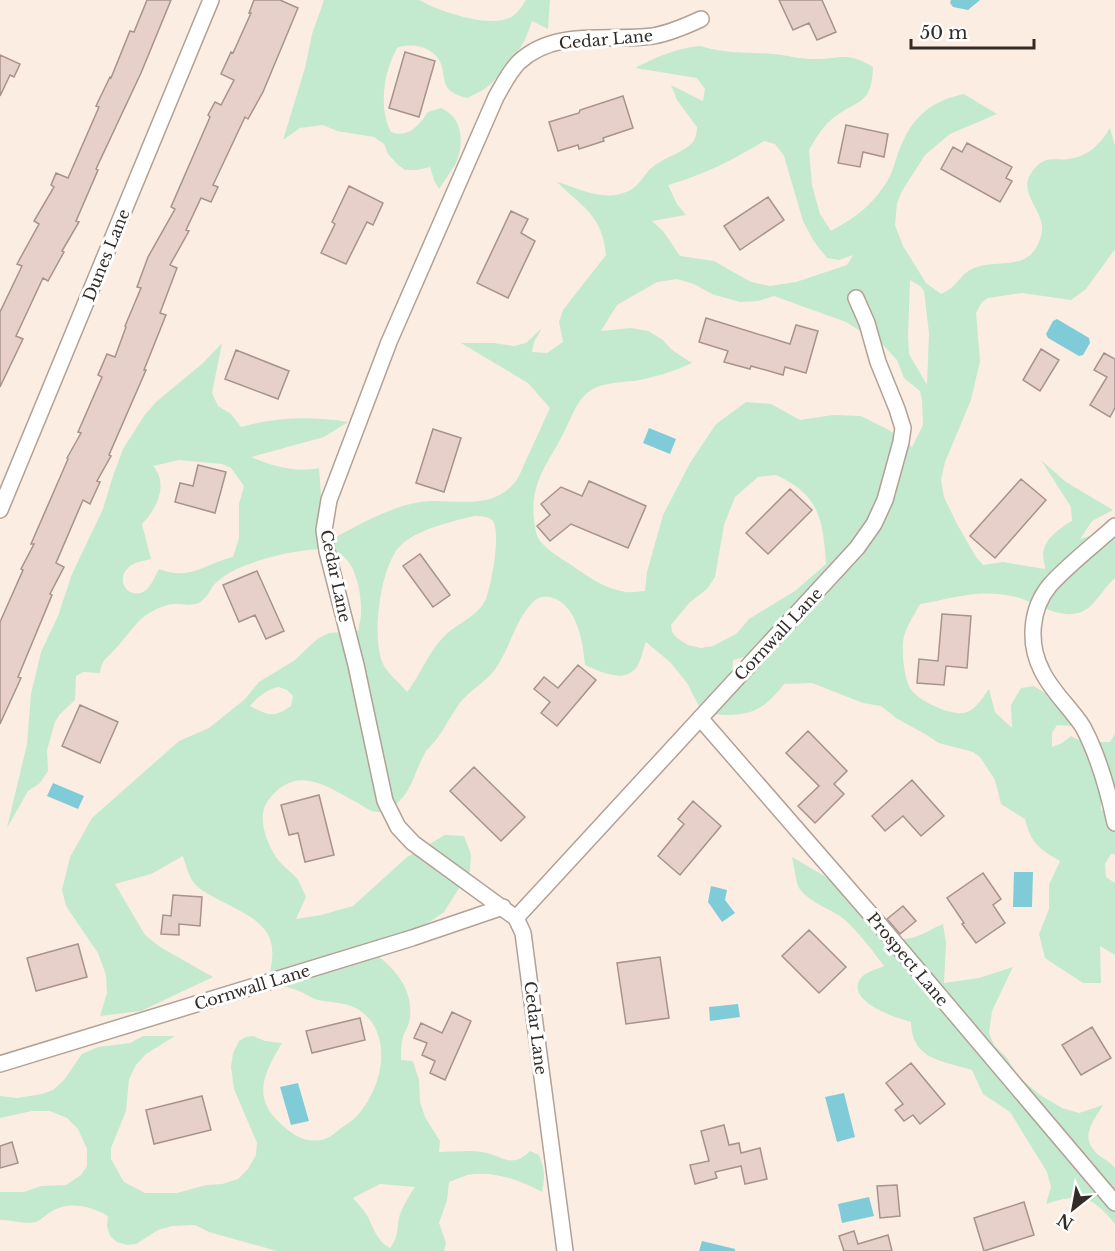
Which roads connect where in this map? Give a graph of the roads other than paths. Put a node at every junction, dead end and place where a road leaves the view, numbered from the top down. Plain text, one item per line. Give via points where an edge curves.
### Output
1 (211, 0) edge
2 (701, 19) dead end
3 (856, 298) dead end
4 (0, 510) edge
5 (1115, 526) edge
6 (700, 718) junction
7 (1115, 823) edge
8 (503, 907) junction
9 (516, 918) junction
10 (0, 1064) edge
11 (1115, 1203) edge
12 (565, 1251) edge

1 - 4 street, Dunes Lane
2 - 8 street, Cedar Lane via 653,36 559,41 528,55 509,74 389,342 326,509 327,551 385,801 398,827 413,843
3 - 6 street, Cornwall Lane via 903,428 885,500 857,548
5 - 7 street via 1050,586 1039,603 1032,632 1042,672 1082,727 1098,761
6 - 9 street, Cornwall Lane
6 - 11 street, Prospect Lane
8 - 9 street, Cedar Lane
8 - 10 street, Cornwall Lane
9 - 12 street, Cedar Lane via 523,933 530,977

